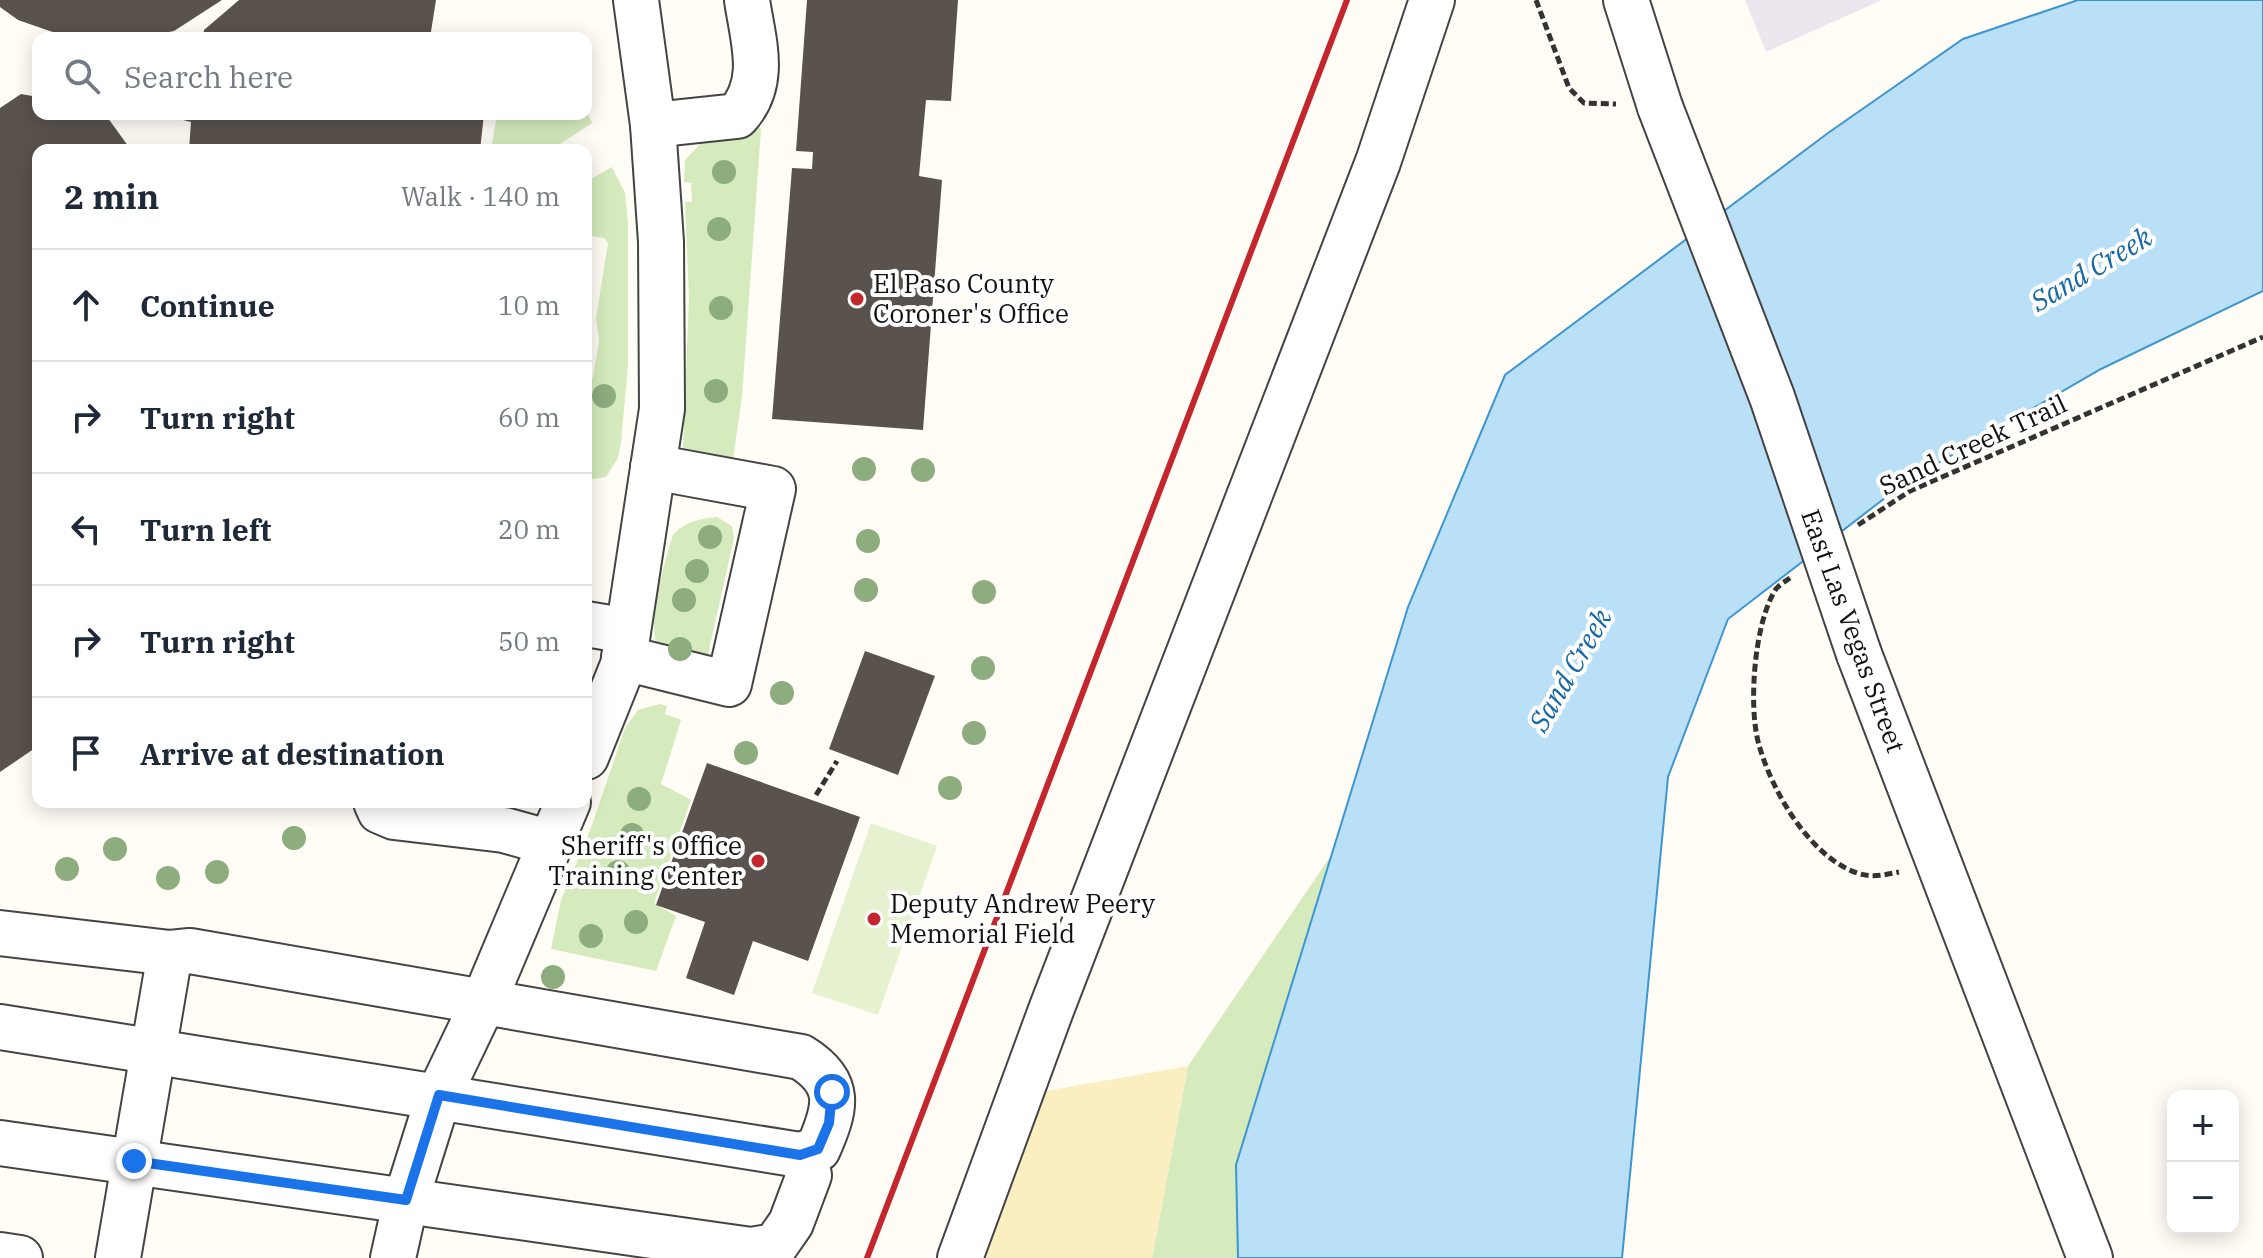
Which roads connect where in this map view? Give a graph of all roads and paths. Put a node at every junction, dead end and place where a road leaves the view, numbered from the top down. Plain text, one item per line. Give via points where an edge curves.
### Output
1 (636, 0) edge
2 (747, 0) edge
3 (1432, 0) edge
4 (1536, 0) edge
5 (1626, 0) edge
6 (1642, 111) junction
7 (653, 125) junction
8 (2263, 337) edge
9 (653, 467) junction
10 (1855, 527) dead end
11 (1799, 571) dead end
12 (592, 627) edge
13 (626, 644) junction
14 (592, 732) edge
15 (837, 761) dead end
16 (816, 795) dead end
17 (379, 808) edge
18 (566, 808) edge
19 (551, 843) junction
20 (1896, 857) dead end
21 (0, 933) edge
22 (170, 953) junction
23 (484, 1001) junction
24 (0, 1027) edge
25 (153, 1049) junction
26 (439, 1095) junction
27 (0, 1143) edge
28 (800, 1155) junction
29 (134, 1161) junction
30 (406, 1200) junction
31 (773, 1252) edge
32 (0, 1255) edge
33 (20, 1258) edge
34 (118, 1258) edge
35 (393, 1258) edge
36 (960, 1258) edge
37 (2090, 1258) edge

1 - 7 street
2 - 7 street via 758,70 751,101 737,116
3 - 36 street via 1367,189
4 - 6 path via 1569,88 1584,103
5 - 6 street, East Las Vegas Street
6 - 37 street, East Las Vegas Street, bridge via 1772,397 1859,654
7 - 9 street via 661,242 662,409
8 - 10 path, Sand Creek Trail via 1910,491
9 - 13 street
9 - 13 street via 773,489 729,684
11 - 20 path via 1776,589 1758,638 1758,744 1778,792 1819,849 1855,872 1877,876 1902,872
12 - 13 street
13 - 14 street
15 - 16 path
17 - 19 street via 394,817 504,830
18 - 19 street
19 - 23 street
21 - 22 street
22 - 23 street via 190,951
22 - 25 street
23 - 26 street
23 - 28 street via 801,1057 820,1068 832,1092 829,1123 818,1149
24 - 25 street
25 - 26 street
25 - 29 street
26 - 28 street
26 - 30 street
27 - 29 street
28 - 31 street via 809,1175 791,1223
29 - 30 street
29 - 34 street
30 - 31 street
30 - 35 street
32 - 33 street

